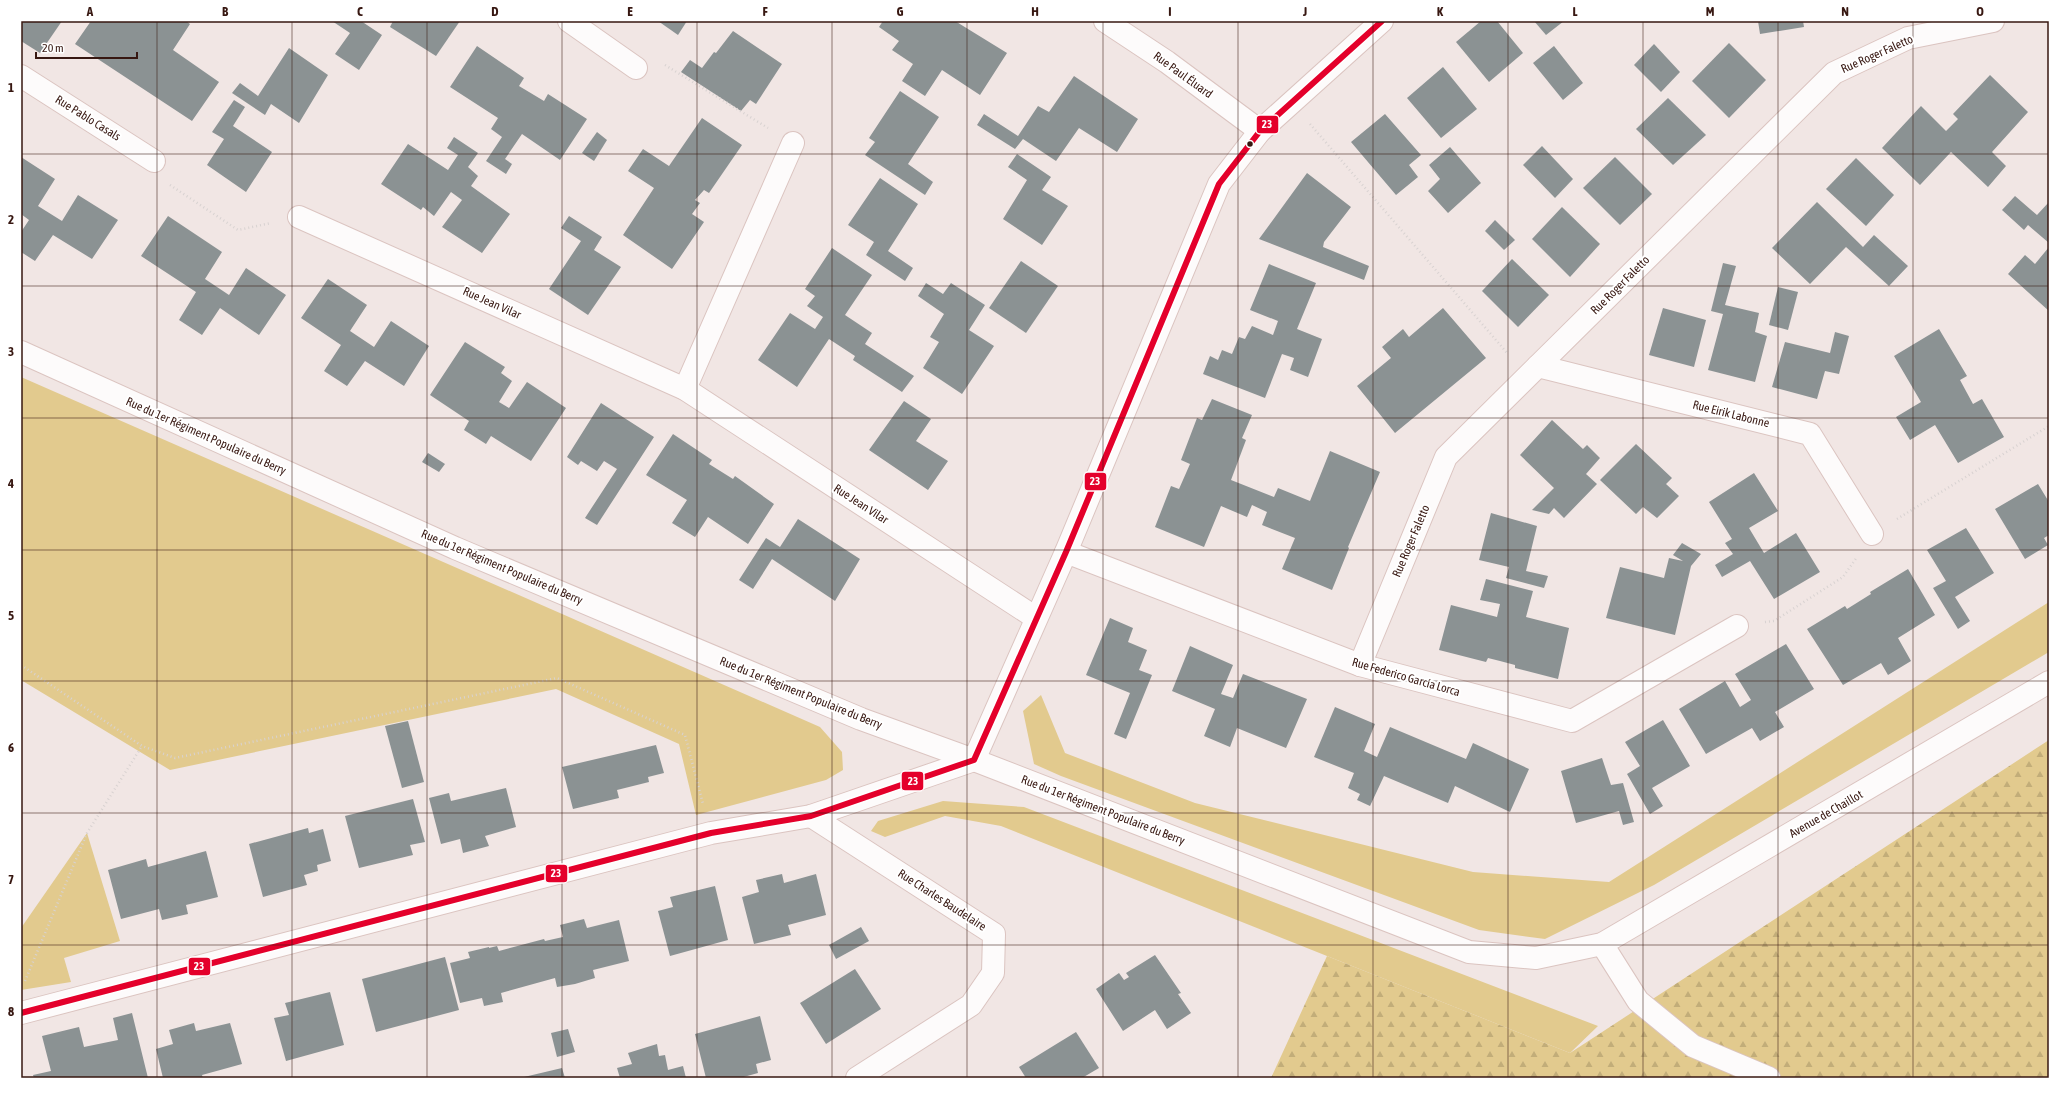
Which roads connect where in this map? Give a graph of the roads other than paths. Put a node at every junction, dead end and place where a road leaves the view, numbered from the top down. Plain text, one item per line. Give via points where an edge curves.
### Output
1 (569, 21) edge
2 (1105, 21) edge
3 (1382, 21) edge
4 (1993, 21) edge
5 (636, 68) road end
6 (21, 76) edge
7 (1260, 131) junction
8 (793, 143) road end
9 (154, 161) road end
10 (299, 217) road end
11 (21, 352) edge
12 (1533, 371) junction
13 (685, 389) junction
14 (1872, 534) dead end
15 (1066, 552) junction
16 (1036, 618) junction
17 (1737, 626) dead end
18 (1360, 665) junction
19 (2049, 682) edge
20 (974, 760) junction
21 (811, 816) junction
22 (1602, 944) junction
23 (21, 1013) edge
24 (857, 1078) edge
25 (1769, 1078) edge

1 - 5 street
2 - 7 street, Rue Paul Éluard via 1167,62
3 - 7 street
4 - 12 street, Rue Roger Faletto via 1908,38 1834,73
6 - 9 street, Rue Pablo Casals
7 - 15 street via 1219,184
8 - 13 street
10 - 13 street, Rue Jean Vilar
11 - 20 street, Rue du 1er Régiment Populaire du Berry via 462,551 861,719
12 - 14 street, Rue Eirik Labonne via 1810,434
12 - 18 street, Rue Roger Faletto via 1446,457
13 - 16 street, Rue Jean Vilar
15 - 16 street
15 - 18 street, Rue Federico García Lorca
16 - 20 street
17 - 18 street, Rue Federico García Lorca via 1572,722
19 - 22 street, Avenue de Chaillot
20 - 21 street
20 - 22 street, Rue du 1er Régiment Populaire du Berry via 1469,952 1536,958
21 - 23 street via 710,832
21 - 24 street, Rue Charles Baudelaire via 994,934 993,973 971,1005
22 - 25 street via 1638,1001 1693,1046

